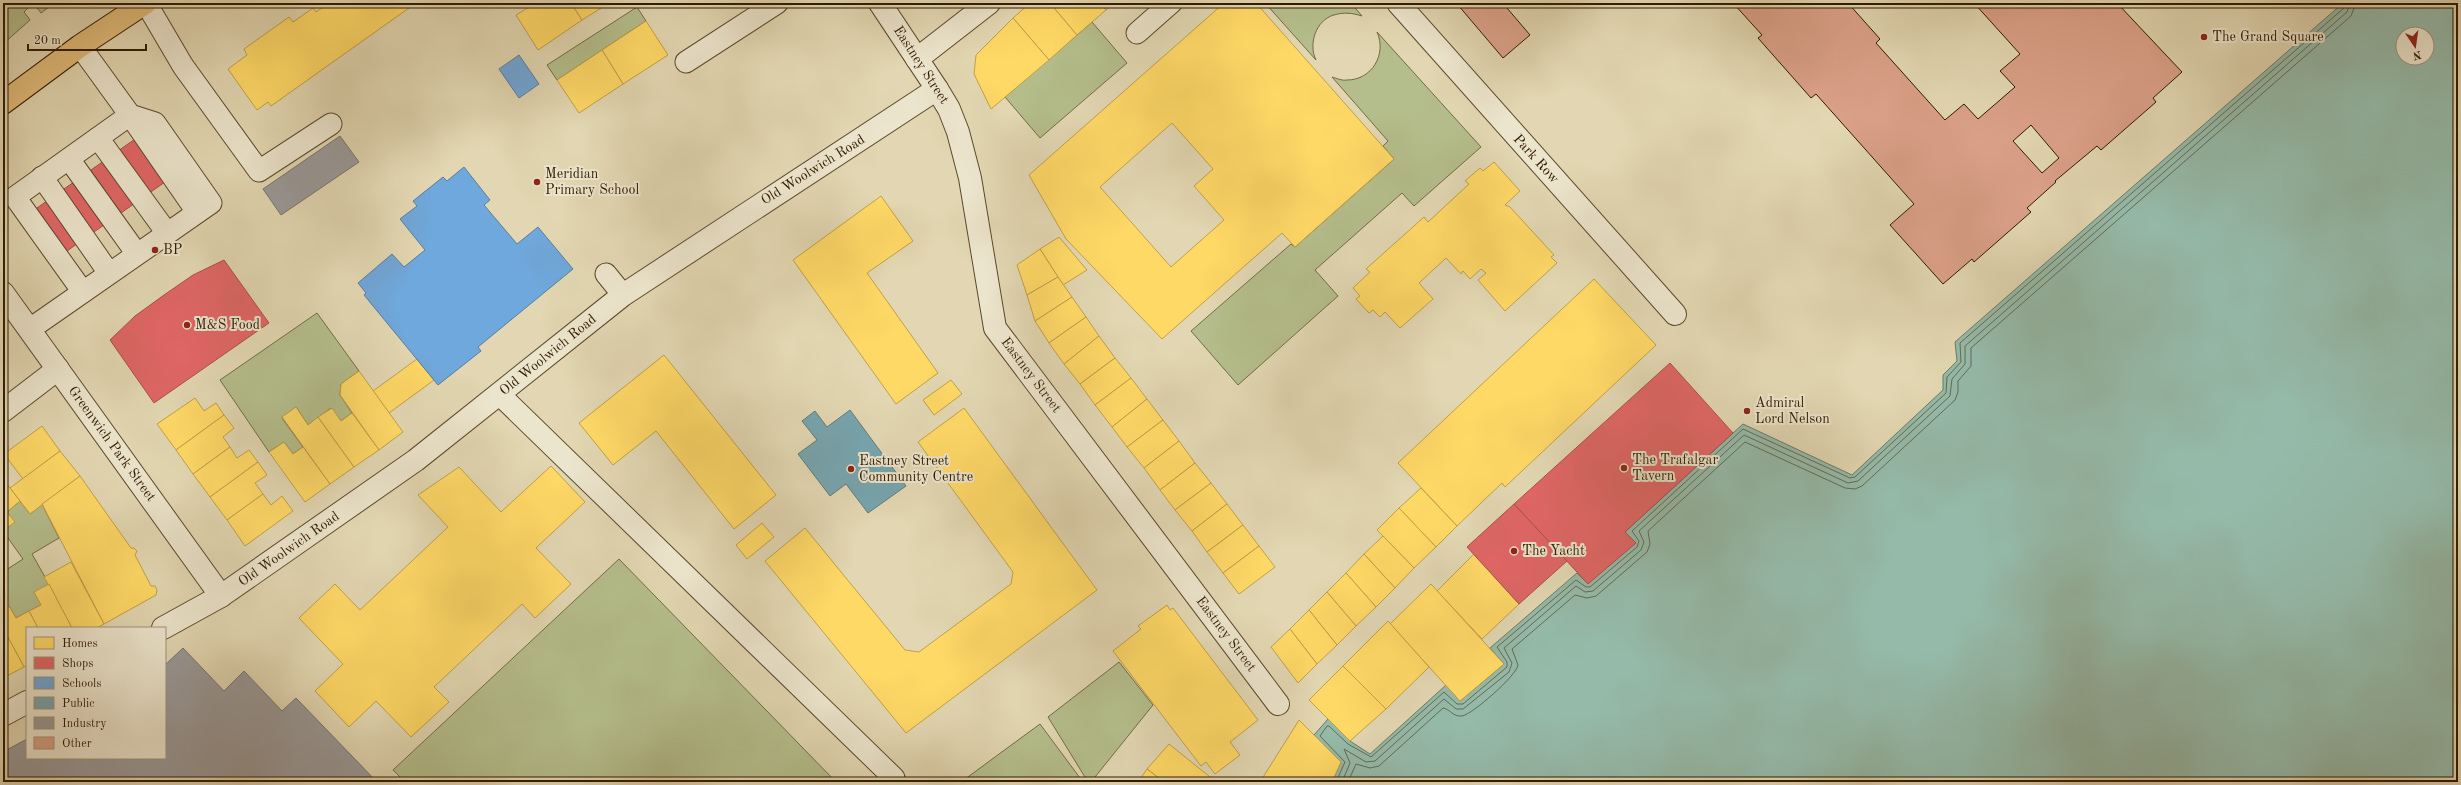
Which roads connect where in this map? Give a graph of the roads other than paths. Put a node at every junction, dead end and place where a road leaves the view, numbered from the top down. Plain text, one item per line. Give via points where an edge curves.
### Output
1 (146, 3) edge
2 (777, 3) edge
3 (880, 3) edge
4 (989, 3) edge
5 (1171, 3) edge
6 (1398, 3) edge
7 (1138, 33) dead end
8 (80, 46) junction
9 (918, 59) junction
10 (686, 62) dead end
11 (937, 89) junction
12 (3, 103) edge
13 (130, 115) junction
14 (331, 124) dead end
15 (98, 138) junction
16 (69, 158) junction
17 (42, 177) junction
18 (167, 233) junction
19 (137, 254) junction
20 (109, 273) junction
21 (606, 274) dead end
22 (83, 292) junction
23 (3, 293) edge
24 (623, 295) junction
25 (1675, 314) dead end
26 (30, 329) junction
27 (58, 369) junction
28 (499, 394) junction
29 (3, 411) edge
30 (221, 596) junction
31 (165, 627) edge
32 (26, 703) edge
33 (1278, 704) dead end
34 (3, 715) edge
35 (894, 778) dead end

1 - 8 main road
1 - 14 lane via 183,66 259,171
2 - 10 lane
3 - 9 street, Eastney Street
4 - 9 street
5 - 7 lane
6 - 25 street, Park Row
8 - 12 main road
8 - 13 lane
9 - 11 street, Eastney Street
11 - 24 street, Old Woolwich Road
11 - 33 street, Eastney Street via 949,109 958,132 970,178 995,328
13 - 15 lane
13 - 18 lane via 155,123 210,203
15 - 16 lane
15 - 18 lane
16 - 17 lane
16 - 19 lane
17 - 20 lane
17 - 22 lane via 15,197
18 - 19 lane
19 - 20 lane
20 - 22 lane
21 - 24 lane
22 - 26 lane
23 - 26 street, Greenwich Park Street
24 - 28 street, Old Woolwich Road
26 - 27 street, Greenwich Park Street
27 - 29 street
27 - 30 street, Greenwich Park Street
28 - 30 street, Old Woolwich Road via 416,460
28 - 35 lane
30 - 31 street, Old Woolwich Road
32 - 34 street

